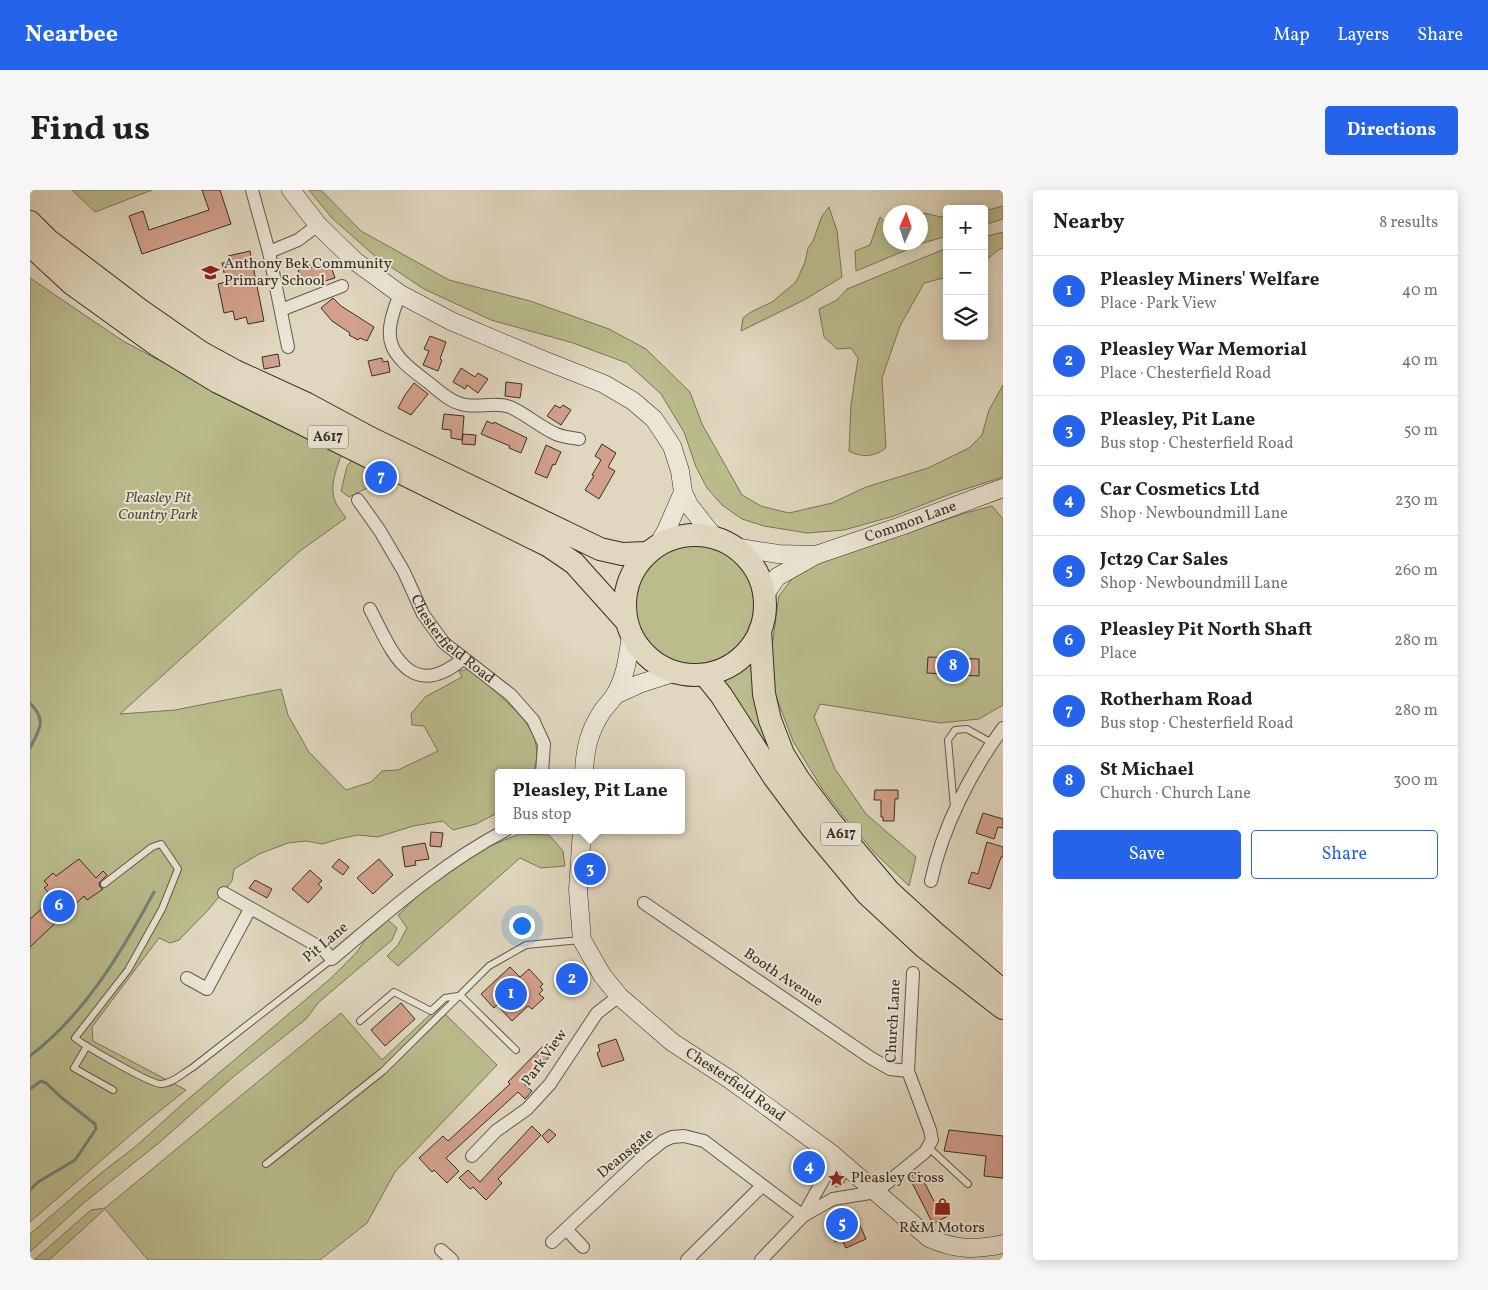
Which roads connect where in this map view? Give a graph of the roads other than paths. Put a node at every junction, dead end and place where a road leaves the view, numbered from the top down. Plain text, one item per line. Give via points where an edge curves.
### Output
1 (252, 190) edge
2 (291, 190) edge
3 (30, 222) edge
4 (318, 225) junction
5 (30, 244) edge
6 (269, 252) junction
7 (342, 286) dead end
8 (400, 294) junction
9 (281, 310) junction
10 (288, 347) dead end
11 (579, 439) dead end
12 (1003, 488) edge
13 (683, 492) junction
14 (358, 500) dead end
15 (714, 537) junction
16 (734, 547) junction
17 (652, 550) junction
18 (816, 555) junction
19 (764, 596) junction
20 (370, 609) dead end
21 (629, 629) junction
22 (760, 630) junction
23 (463, 659) junction
24 (676, 672) junction
25 (705, 675) junction
26 (615, 695) junction
27 (1003, 728) edge
28 (992, 743) junction
29 (542, 769) edge
30 (584, 769) edge
31 (954, 810) junction
32 (498, 834) edge
33 (582, 834) edge
34 (931, 881) dead end
35 (104, 884) dead end
36 (224, 893) dead end
37 (644, 903) dead end
38 (250, 909) junction
39 (582, 940) junction
40 (332, 959) junction
41 (913, 973) dead end
42 (187, 978) dead end
43 (1003, 990) edge
44 (460, 995) junction
45 (619, 996) junction
46 (1003, 1008) edge
47 (360, 1021) dead end
48 (87, 1046) junction
49 (516, 1050) dead end
50 (908, 1071) junction
51 (113, 1090) dead end
52 (928, 1147) junction
53 (480, 1152) dead end
54 (832, 1154) junction
55 (266, 1164) dead end
56 (968, 1184) dead end
57 (762, 1186) junction
58 (876, 1192) junction
59 (803, 1216) junction
60 (566, 1228) junction
61 (552, 1242) dead end
62 (1003, 1244) edge
63 (583, 1247) dead end
64 (441, 1250) dead end
65 (452, 1260) edge
66 (687, 1260) edge
67 (761, 1260) edge

1 - 6 street
2 - 4 main road
3 - 17 highway, A617 via 48,240 140,310 202,353 235,371 600,549 622,554
4 - 6 street via 298,240
4 - 8 main road via 355,261
5 - 21 highway, A617 via 71,283 157,345 218,382 549,546 574,563
6 - 9 street
7 - 9 street
8 - 11 street via 389,329 392,346 403,363 452,401 469,406 498,404 510,407 557,434
8 - 13 main road via 451,321 604,384 633,401 654,419 672,446
9 - 10 street
12 - 18 main road, Common Lane
13 - 15 main road
13 - 17 main road via 666,531
14 - 23 street, Chesterfield Road via 404,572 423,614 444,643
15 - 16 highway
15 - 17 highway via 689,535 667,540
16 - 18 main road via 778,554
16 - 19 highway via 752,563 761,580
17 - 21 highway via 636,566 626,588 624,604
18 - 19 main road via 777,576
19 - 22 highway
20 - 23 street via 401,664 414,674 434,675 452,668
21 - 24 highway via 646,655
21 - 26 main road via 626,670
22 - 25 highway via 741,658 728,667
22 - 43 highway, A617 via 764,694 770,720 783,754 800,780 889,891
23 - 29 street, Chesterfield Road via 511,695 533,720 544,744
24 - 25 highway
24 - 26 main road
25 - 46 highway, A617 via 774,777 867,894 923,946
26 - 30 main road via 590,732
27 - 28 street
28 - 31 street
28 - 31 lane via 967,729 955,730 948,740
31 - 34 street via 935,860
32 - 40 street, Pit Lane via 431,876
33 - 39 main road, Chesterfield Road via 578,890
35 - 48 lane via 152,847 161,844 178,869 162,910 128,970 75,1038
36 - 38 street
37 - 50 street, Booth Avenue via 871,1058 890,1069
38 - 40 street via 323,949
38 - 42 street via 207,989
39 - 44 lane via 526,945 489,966
39 - 45 main road, Chesterfield Road via 602,975
40 - 48 lane, Pit Lane via 192,1068 168,1083 156,1084
41 - 50 street, Church Lane
44 - 47 lane via 444,998 431,1010 394,992
44 - 49 lane
44 - 55 lane via 382,1070
45 - 53 street, Park View via 597,1013 550,1084 527,1108 496,1131
45 - 54 main road, Chesterfield Road via 672,1042
48 - 51 lane via 74,1068
50 - 52 street, Church Lane via 930,1130 932,1140
52 - 56 lane
52 - 58 street
54 - 58 main road, Chesterfield Road
54 - 59 street via 828,1169
57 - 59 street, Deansgate
57 - 60 street, Deansgate via 704,1140 672,1137 643,1157
57 - 66 street via 694,1243
58 - 59 street via 833,1199
58 - 62 main road, Chesterfield Road via 928,1238 947,1246 980,1248
59 - 67 street
60 - 61 street, Deansgate
60 - 63 street
64 - 65 street

